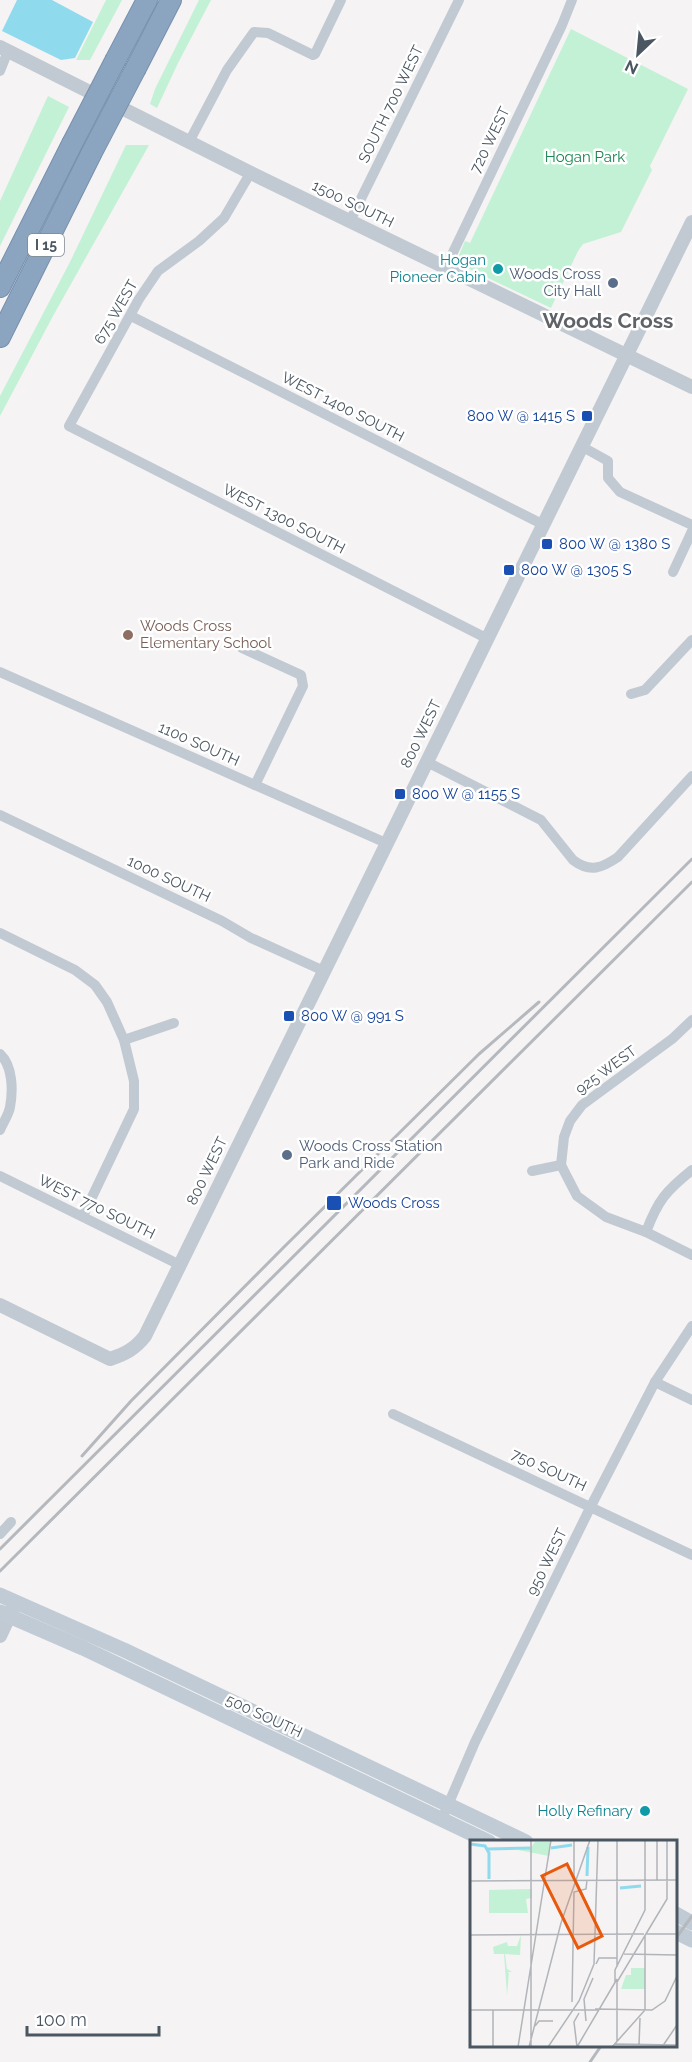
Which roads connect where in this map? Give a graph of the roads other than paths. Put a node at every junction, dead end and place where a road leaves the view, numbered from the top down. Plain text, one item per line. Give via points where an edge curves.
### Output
1 (147, 0) edge
2 (171, 0) edge
3 (341, 0) edge
4 (459, 0) edge
5 (572, 0) edge
6 (4, 49) edge
7 (0, 71) edge
8 (189, 142) junction
9 (251, 172) junction
10 (350, 221) junction
11 (692, 222) edge
12 (446, 267) junction
13 (0, 287) edge
14 (131, 316) junction
15 (0, 337) edge
16 (626, 355) junction
17 (692, 387) edge
18 (69, 426) joint
19 (581, 446) junction
20 (542, 524) junction
21 (692, 525) edge
22 (692, 531) edge
23 (673, 572) dead end
24 (486, 638) junction
25 (692, 640) edge
26 (242, 648) dead end
27 (0, 672) edge
28 (631, 694) dead end
29 (427, 762) junction
30 (692, 776) edge
31 (255, 785) junction
32 (0, 815) edge
33 (386, 843) junction
34 (0, 933) edge
35 (324, 971) junction
36 (692, 1020) edge
37 (174, 1023) dead end
38 (124, 1040) junction
39 (2, 1056) edge
40 (0, 1130) edge
41 (561, 1165) junction
42 (532, 1170) dead end
43 (692, 1170) edge
44 (0, 1176) edge
45 (83, 1216) junction
46 (646, 1232) junction
47 (692, 1255) edge
48 (180, 1265) junction
49 (0, 1305) edge
50 (692, 1326) edge
51 (655, 1382) junction
52 (692, 1400) edge
53 (393, 1414) dead end
54 (591, 1506) junction
55 (11, 1522) dead end
56 (0, 1534) edge
57 (692, 1555) edge
58 (0, 1595) edge
59 (8, 1610) edge
60 (0, 1636) edge
61 (448, 1804) junction
62 (441, 1819) junction
63 (485, 1840) edge
64 (522, 1840) edge
65 (677, 1915) edge
66 (692, 1923) edge
67 (677, 1933) edge
68 (692, 1940) edge

1 - 13 highway, I 15, bridge
2 - 15 highway, I 15, bridge
3 - 8 street via 313,55 267,33 254,32 227,70
4 - 10 street, SOUTH 700 WEST
5 - 12 street, 720 WEST
6 - 7 street
6 - 8 street, 1500 SOUTH
8 - 9 street, 1500 SOUTH
9 - 10 street, 1500 SOUTH
9 - 14 street, 675 WEST via 224,218 158,271
10 - 12 street, 1500 SOUTH
11 - 16 street, 800 WEST
12 - 16 street, 1500 SOUTH
14 - 18 street, 675 WEST
14 - 20 street, WEST 1400 SOUTH
16 - 17 street, 1500 SOUTH
16 - 19 street, 800 WEST
18 - 24 street, WEST 1300 SOUTH
19 - 20 street, 800 WEST
19 - 21 street via 608,461 608,478 620,492
20 - 24 street, 800 WEST
22 - 23 street
24 - 29 street, 800 WEST
25 - 28 street via 645,690
26 - 31 street via 301,675 303,686
27 - 31 street, 1100 SOUTH
29 - 30 street via 541,819 573,860 590,868 606,866 618,857
29 - 33 street, 800 WEST
31 - 33 street, 1100 SOUTH
32 - 35 street, 1000 SOUTH
33 - 35 street, 800 WEST
34 - 38 street via 75,970 94,985 107,1002
35 - 48 street, 800 WEST
36 - 41 street, 925 WEST via 582,1106 564,1137
37 - 38 street
38 - 45 street via 134,1081 134,1109
39 - 40 street via 12,1078 10,1109
41 - 42 street
41 - 46 street via 577,1196 606,1217
43 - 46 street via 667,1191
44 - 45 street, WEST 770 SOUTH
45 - 48 street, WEST 770 SOUTH
46 - 47 street
48 - 49 street, 800 WEST via 145,1336 127,1353 110,1359
50 - 51 street, 950 WEST
51 - 52 street
51 - 54 street, 950 WEST
53 - 54 street, 750 SOUTH
54 - 57 street, 750 SOUTH
54 - 61 street, 950 WEST
55 - 56 street
58 - 59 main road, 500 SOUTH
59 - 60 street
59 - 61 main road, 500 SOUTH via 124,1650
59 - 62 main road, 500 SOUTH
61 - 62 street, 950 WEST
61 - 64 main road, 500 SOUTH
62 - 63 main road, 500 SOUTH
65 - 66 main road
67 - 68 main road

